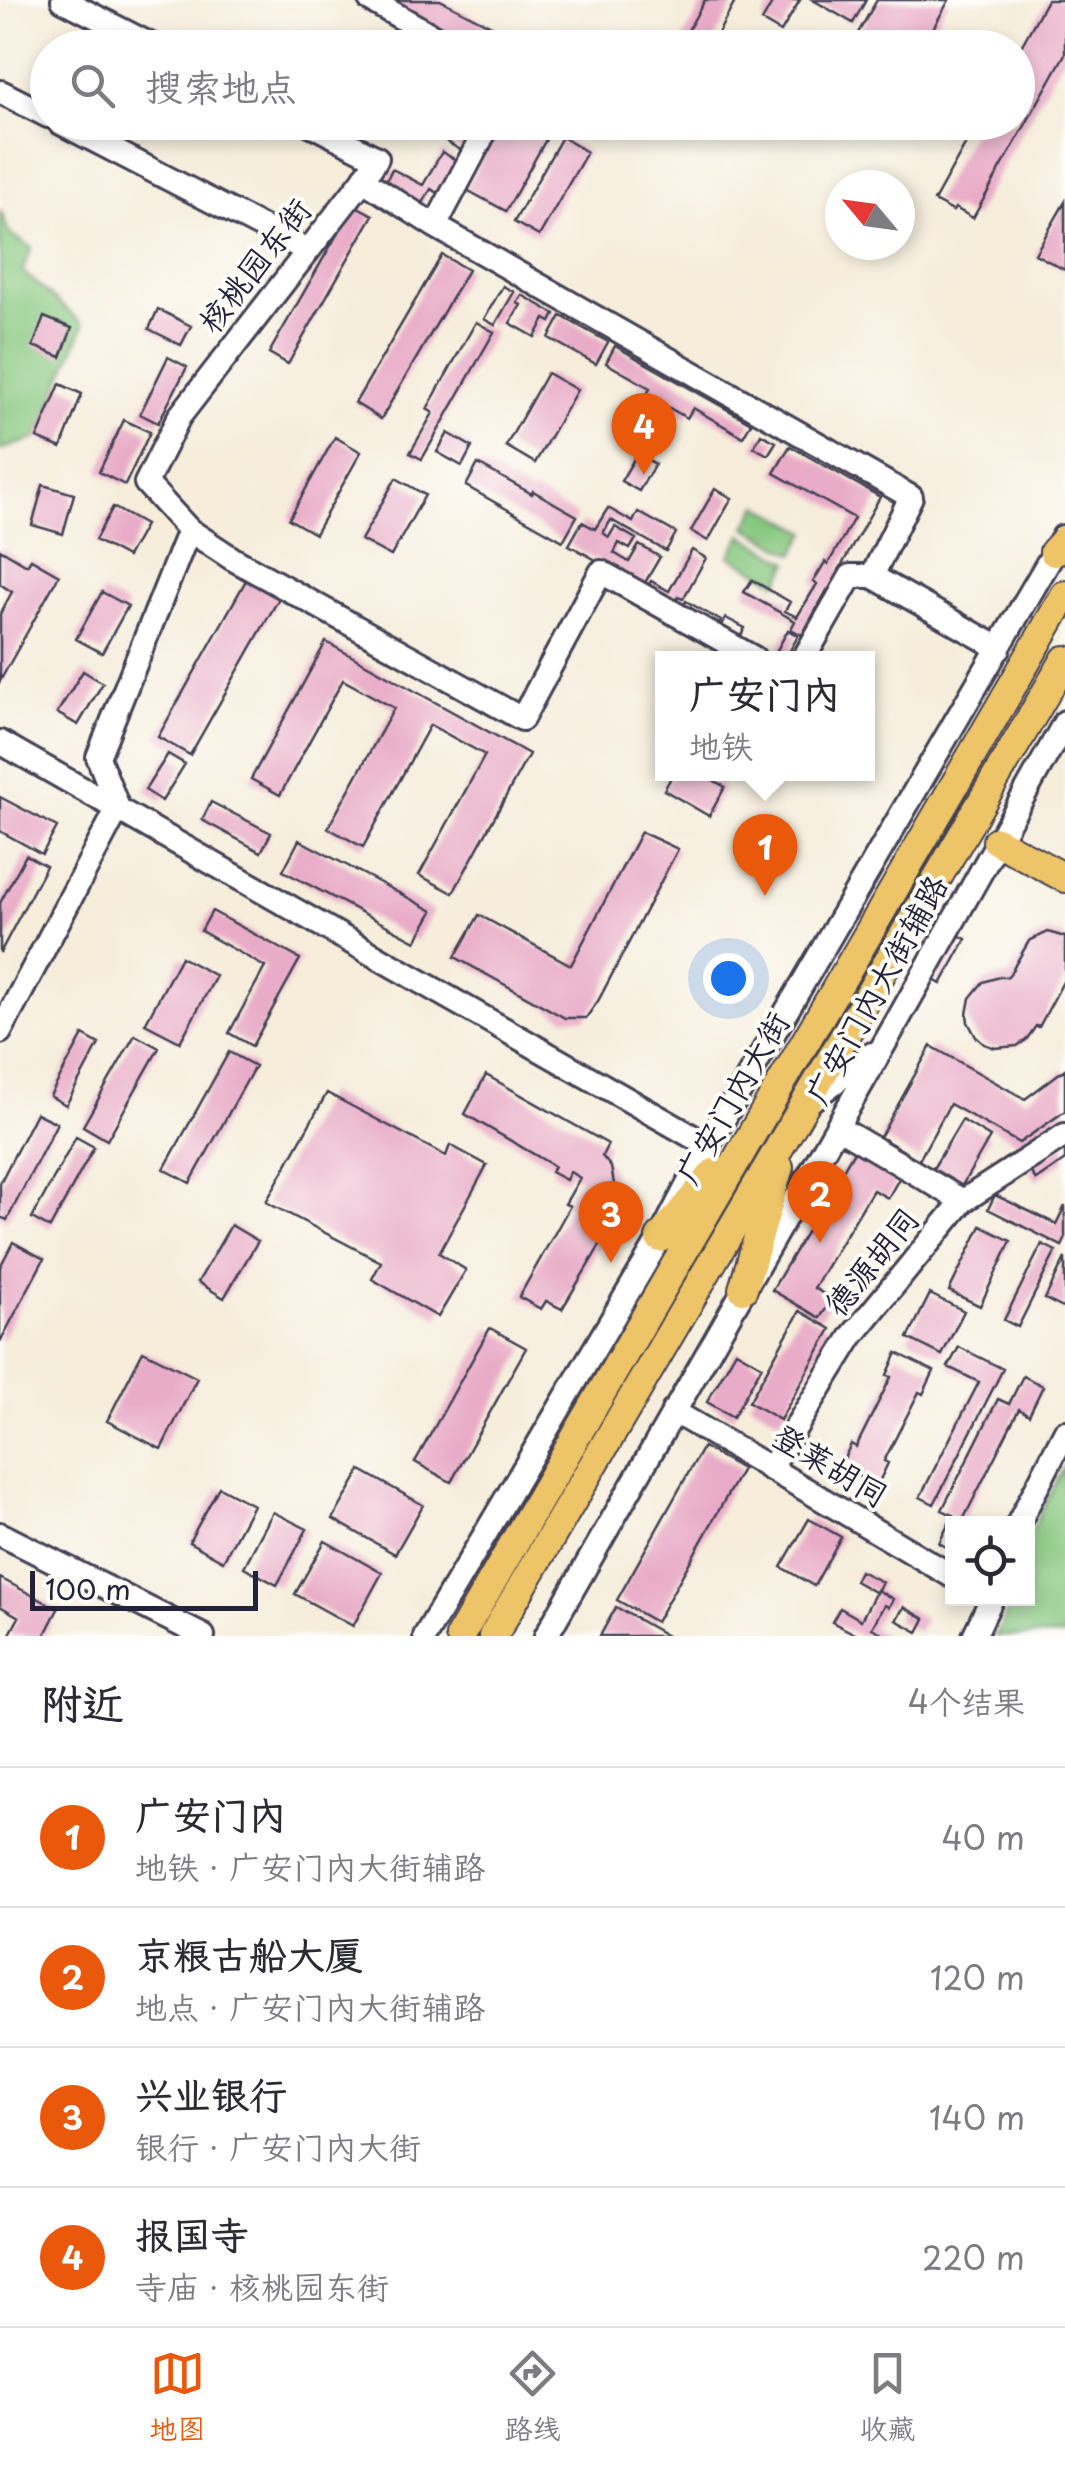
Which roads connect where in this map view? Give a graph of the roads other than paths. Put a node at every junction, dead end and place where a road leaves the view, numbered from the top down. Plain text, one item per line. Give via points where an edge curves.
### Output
1 (63, 0) edge
2 (370, 0) edge
3 (122, 30) edge
4 (422, 30) edge
5 (1, 92) edge
6 (30, 107) edge
7 (94, 140) edge
8 (342, 140) edge
9 (480, 140) edge
10 (363, 180) junction
11 (434, 226) junction
12 (308, 251) junction
13 (189, 530) junction
14 (1061, 542) edge
15 (872, 576) junction
16 (1065, 594) edge
17 (999, 648) junction
18 (742, 651) edge
19 (808, 651) edge
20 (1065, 660) edge
21 (1065, 722) edge
22 (0, 742) edge
23 (910, 796) junction
24 (118, 808) junction
25 (940, 812) junction
26 (969, 826) junction
27 (998, 842) junction
28 (1065, 878) edge
29 (0, 1032) edge
30 (886, 1042) junction
31 (763, 1114) junction
32 (797, 1117) junction
33 (837, 1127) junction
34 (1065, 1134) edge
35 (710, 1144) junction
36 (963, 1200) junction
37 (660, 1238) junction
38 (743, 1288) junction
39 (627, 1378) junction
40 (674, 1412) junction
41 (1065, 1432) edge
42 (770, 1468) junction
43 (1022, 1516) edge
44 (0, 1534) edge
45 (945, 1572) edge
46 (988, 1606) edge
47 (203, 1636) edge
48 (425, 1636) edge
49 (460, 1636) edge
50 (493, 1636) edge
51 (546, 1636) edge
52 (974, 1636) edge

1 - 3 street
2 - 4 street
5 - 6 street
7 - 12 street
8 - 10 street via 377,158
9 - 11 street
10 - 11 street
10 - 12 street, 核桃园东街
11 - 15 street via 911,497
12 - 13 street, 核桃园东街 via 178,417 146,483
13 - 18 street via 522,719 601,572
13 - 24 street via 98,757
14 - 17 street, 广安门内大街辅路
15 - 17 street
15 - 19 street via 850,576
16 - 25 main road, 广安门内大街
17 - 23 street, 广安门内大街辅路
20 - 26 main road, 广安门内大街
21 - 27 street, 广安门内大街辅路
22 - 24 street
23 - 25 street
23 - 35 street, 广安门内大街辅路
24 - 29 street
24 - 35 street
25 - 26 street
25 - 31 main road, 广安门内大街
26 - 27 street
26 - 32 main road, 广安门内大街
27 - 28 main road
27 - 30 street, 广安门内大街辅路
30 - 32 street, 广安门内大街
30 - 33 street, 广安门内大街辅路
31 - 37 main road
31 - 39 main road, 广安门内大街
32 - 38 main road
32 - 39 main road, 广安门内大街
33 - 36 street
33 - 38 street, 广安门内大街辅路
34 - 36 street, 德源胡同
35 - 37 street, 广安门内大街
36 - 42 street, 德源胡同 via 852,1336
37 - 48 street, 广安门内大街
38 - 40 street
39 - 49 main road, 广安门内大街
39 - 50 main road, 广安门内大街
40 - 42 street, 登莱胡同
40 - 51 street
41 - 43 street
42 - 45 street, 登莱胡同
44 - 47 street
46 - 52 street

